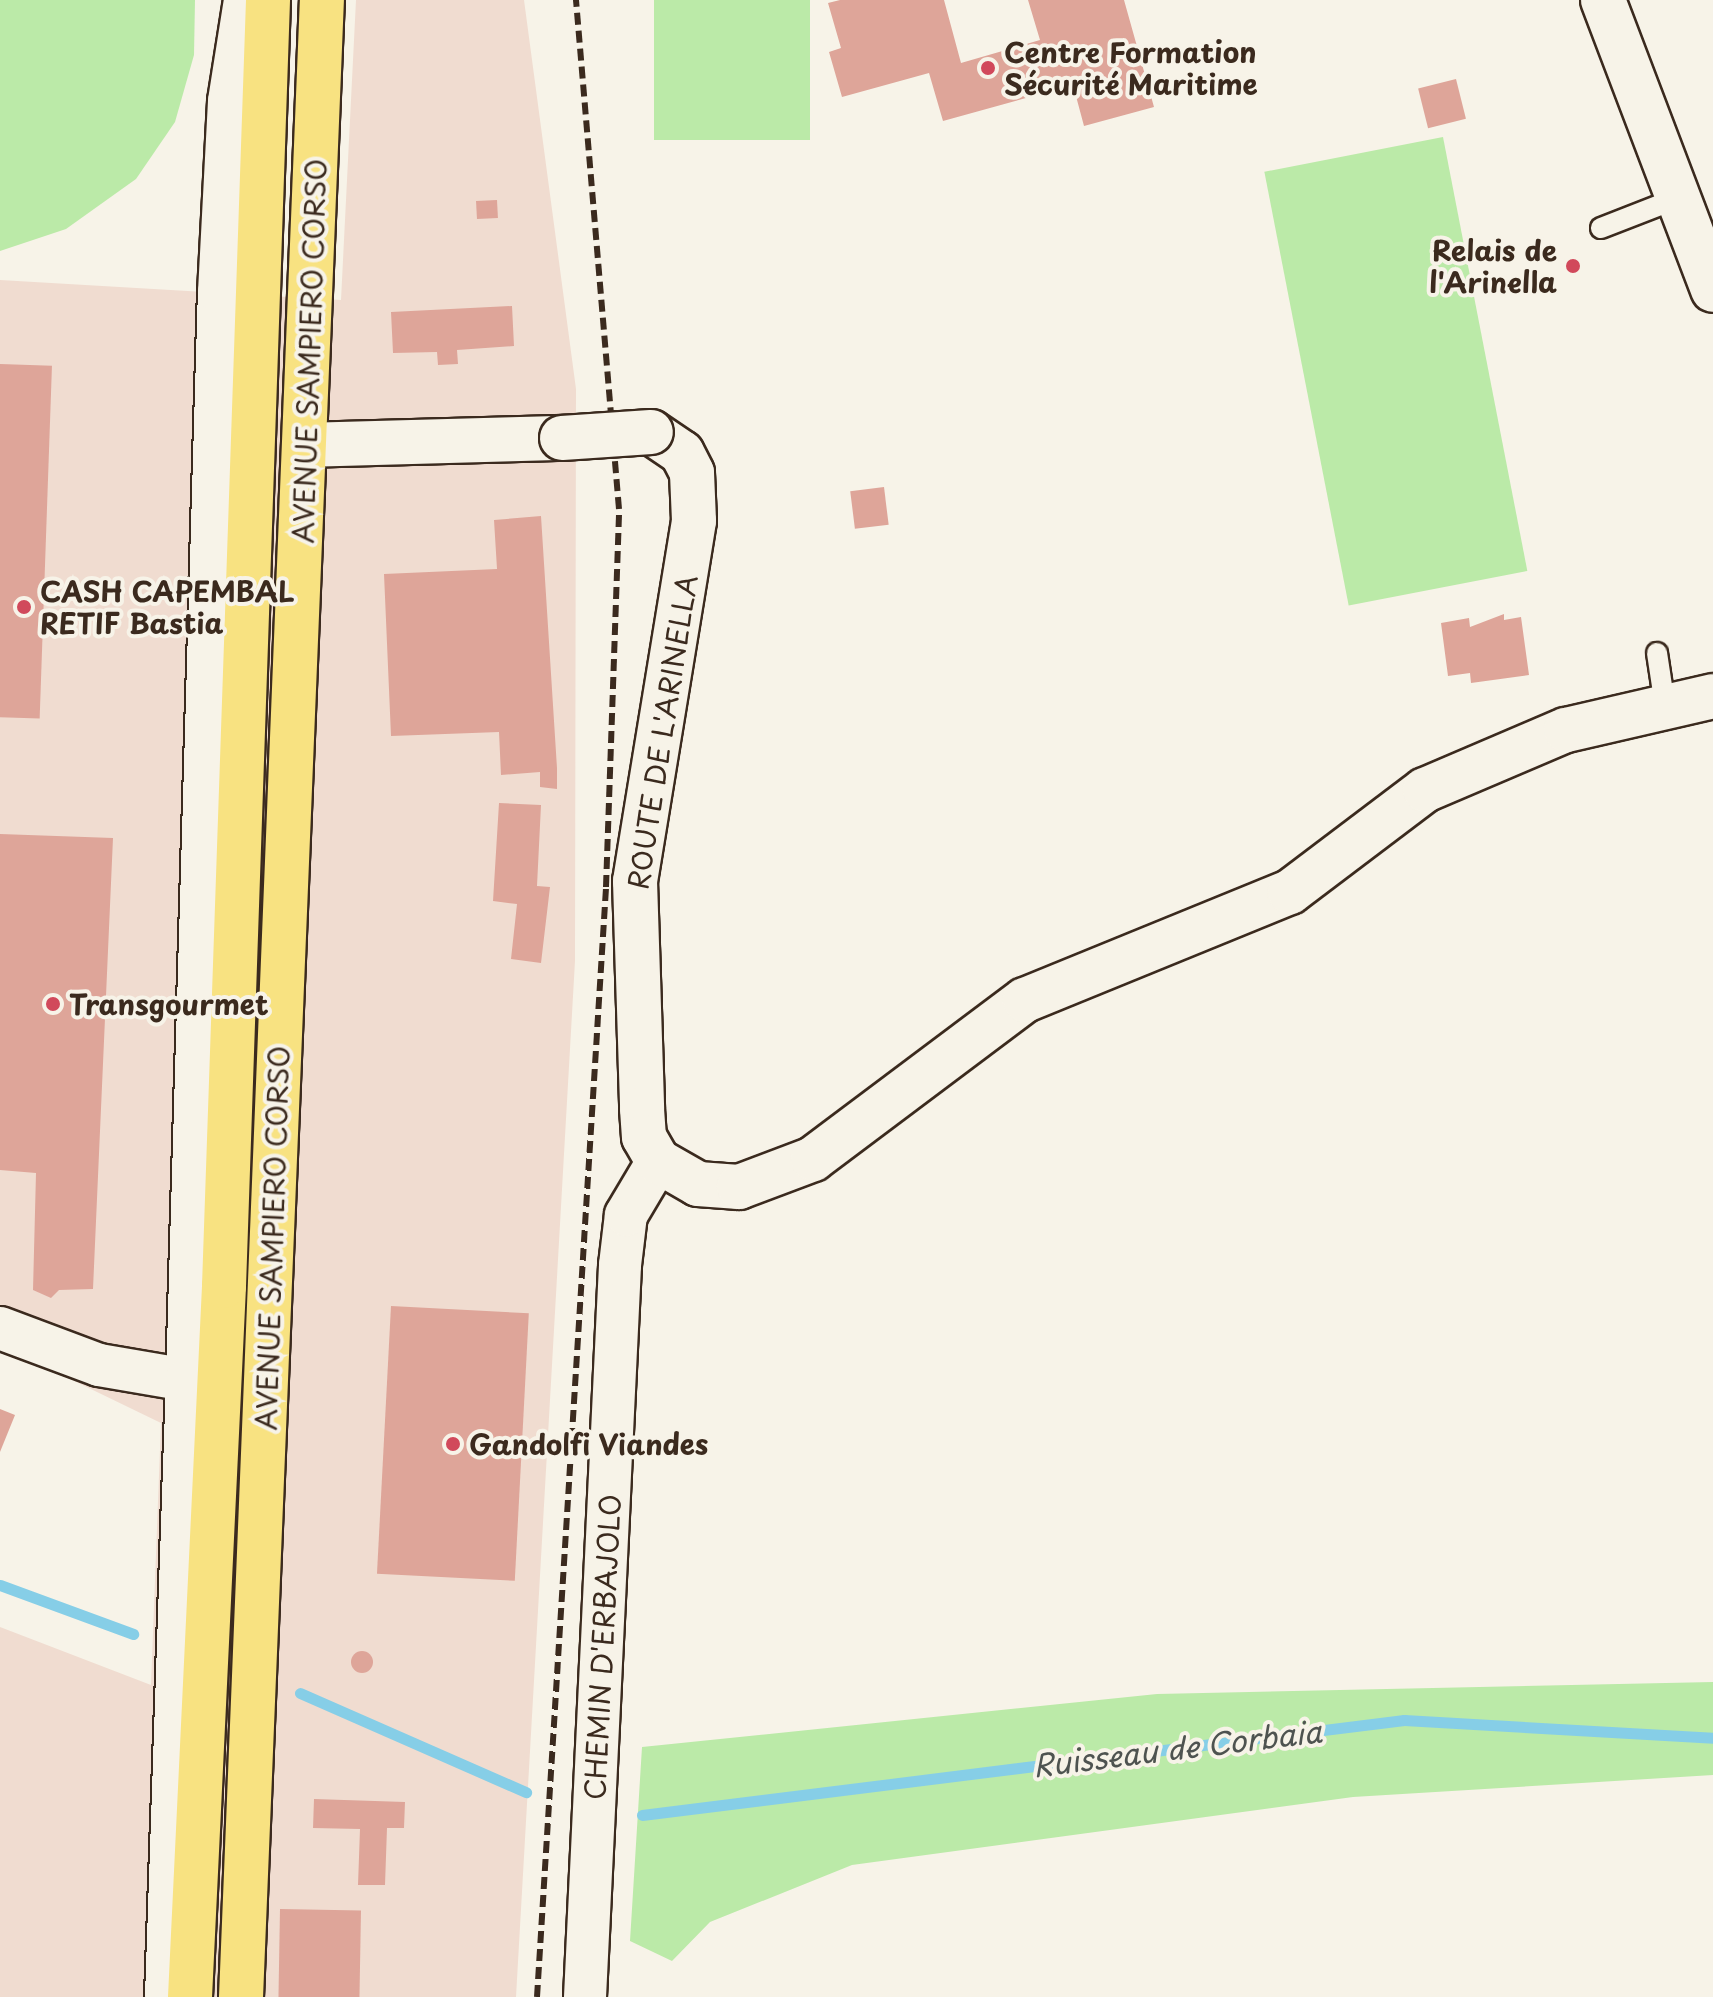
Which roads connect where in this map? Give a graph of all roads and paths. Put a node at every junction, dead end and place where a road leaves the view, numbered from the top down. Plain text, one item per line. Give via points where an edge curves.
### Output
1 (245, 0) edge
2 (268, 0) edge
3 (322, 0) edge
4 (1603, 0) edge
5 (1678, 198) junction
6 (1601, 228) dead end
7 (1713, 290) edge
8 (307, 445) junction
9 (1657, 653) dead end
10 (1713, 696) edge
11 (1665, 706) junction
12 (658, 1161) junction
13 (0, 1328) edge
14 (204, 1368) junction
15 (166, 1997) edge
16 (190, 1997) edge
17 (241, 1997) edge
18 (585, 1997) edge

1 - 14 street, AVENUE SAMPIERO CORSO via 229,101 219,292
2 - 14 main road, AVENUE SAMPIERO CORSO
3 - 8 main road, AVENUE SAMPIERO CORSO
4 - 5 street
5 - 6 lane
5 - 7 street
8 - 12 street, ROUTE DE L'ARINELLA, bridge via 651,432 682,453 692,473 694,521 635,881 644,1137
8 - 17 main road, AVENUE SAMPIERO CORSO
9 - 11 lane
10 - 11 street
11 - 12 street via 1566,730 1425,790 1290,892 1025,1000 813,1159 739,1187 698,1184
12 - 18 street, CHEMIN D'ERBAJOLO via 626,1215 620,1265
13 - 14 street via 99,1365
14 - 15 street
14 - 16 main road, AVENUE SAMPIERO CORSO

